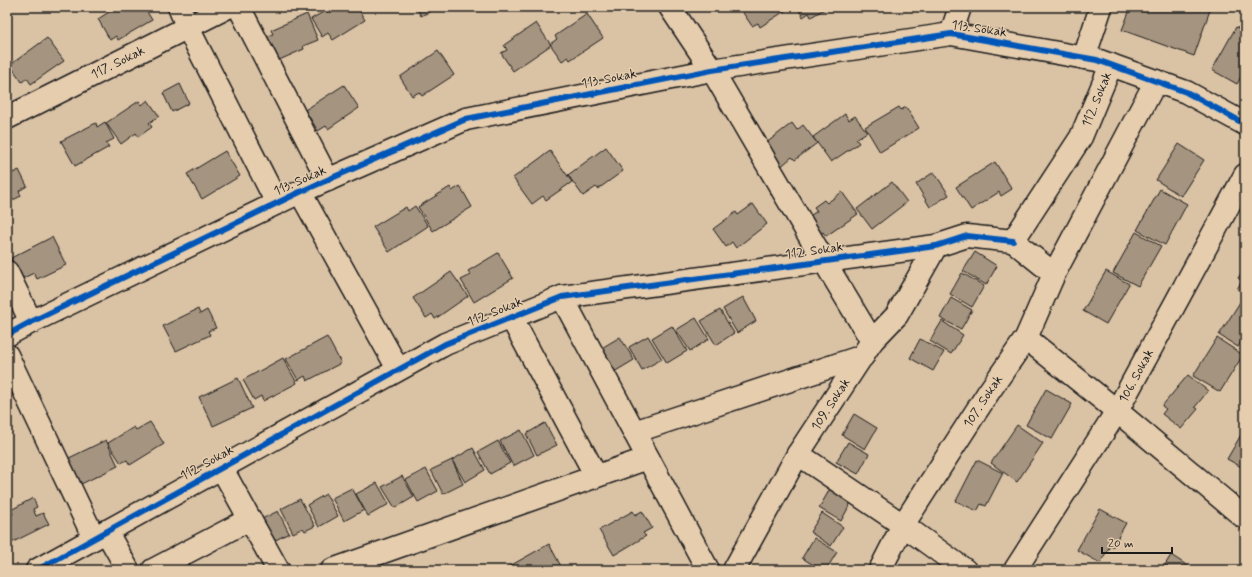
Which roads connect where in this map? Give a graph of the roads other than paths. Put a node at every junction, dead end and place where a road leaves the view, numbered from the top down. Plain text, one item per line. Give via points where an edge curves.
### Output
1 (228, 7) edge
2 (239, 7) edge
3 (670, 7) edge
4 (960, 7) edge
5 (1101, 7) edge
6 (183, 17) edge
7 (951, 34) junction
8 (1084, 58) junction
9 (1111, 65) junction
10 (712, 70) junction
11 (1156, 81) junction
12 (7, 118) edge
13 (1245, 124) edge
14 (1245, 175) edge
15 (328, 180) junction
16 (300, 192) junction
17 (277, 203) junction
18 (1014, 241) junction
19 (936, 246) junction
20 (824, 261) junction
21 (7, 272) edge
22 (1054, 274) junction
23 (562, 297) junction
24 (511, 317) junction
25 (31, 322) junction
26 (7, 335) edge
27 (1026, 338) junction
28 (868, 349) junction
29 (7, 355) edge
30 (398, 369) junction
31 (1117, 411) junction
32 (634, 432) junction
33 (798, 454) junction
34 (648, 458) junction
35 (221, 467) junction
36 (596, 476) junction
37 (1245, 518) edge
38 (250, 519) junction
39 (904, 525) junction
40 (100, 534) junction
41 (37, 570) edge
42 (128, 570) edge
43 (153, 570) edge
44 (278, 570) edge
45 (332, 570) edge
46 (708, 570) edge
47 (734, 570) edge
48 (880, 570) edge
49 (965, 570) edge
50 (1015, 570) edge

1 - 6 street, 117. Sokak
2 - 15 street
3 - 10 street
4 - 7 street
5 - 8 street
6 - 12 street, 117. Sokak
6 - 17 street
7 - 8 street, 113. Sokak
7 - 10 street, 113. Sokak
8 - 9 street, 113. Sokak
9 - 11 street, 113. Sokak
9 - 18 street, 112. Sokak via 1081,137
10 - 15 street, 113. Sokak via 466,119
10 - 20 street
11 - 13 street, 113. Sokak via 1186,92
11 - 22 street, 107. Sokak
14 - 31 street, 106. Sokak
15 - 16 street, 113. Sokak
16 - 17 street, 113. Sokak
16 - 30 street
17 - 25 street, 113. Sokak
18 - 19 street, 112. Sokak via 967,236
18 - 22 street
19 - 20 street, 112. Sokak
19 - 28 street, 109. Sokak via 897,315
20 - 23 street, 112. Sokak
20 - 28 street
21 - 25 street
22 - 27 street, 107. Sokak
23 - 24 street, 112. Sokak
23 - 32 street
24 - 30 street, 112. Sokak via 445,344
24 - 36 street
25 - 26 street, 113. Sokak
27 - 31 street
27 - 39 street, 107. Sokak
28 - 32 street
28 - 33 street, 109. Sokak
29 - 40 street
30 - 35 street, 112. Sokak
31 - 37 street
31 - 50 street, 106. Sokak
32 - 34 street
33 - 39 street
33 - 47 street, 109. Sokak
34 - 36 street
34 - 46 street
35 - 38 street
35 - 40 street, 112. Sokak
36 - 45 street
38 - 43 street
38 - 44 street
39 - 48 street, 107. Sokak
39 - 49 street
40 - 41 street, 112. Sokak
40 - 42 street

